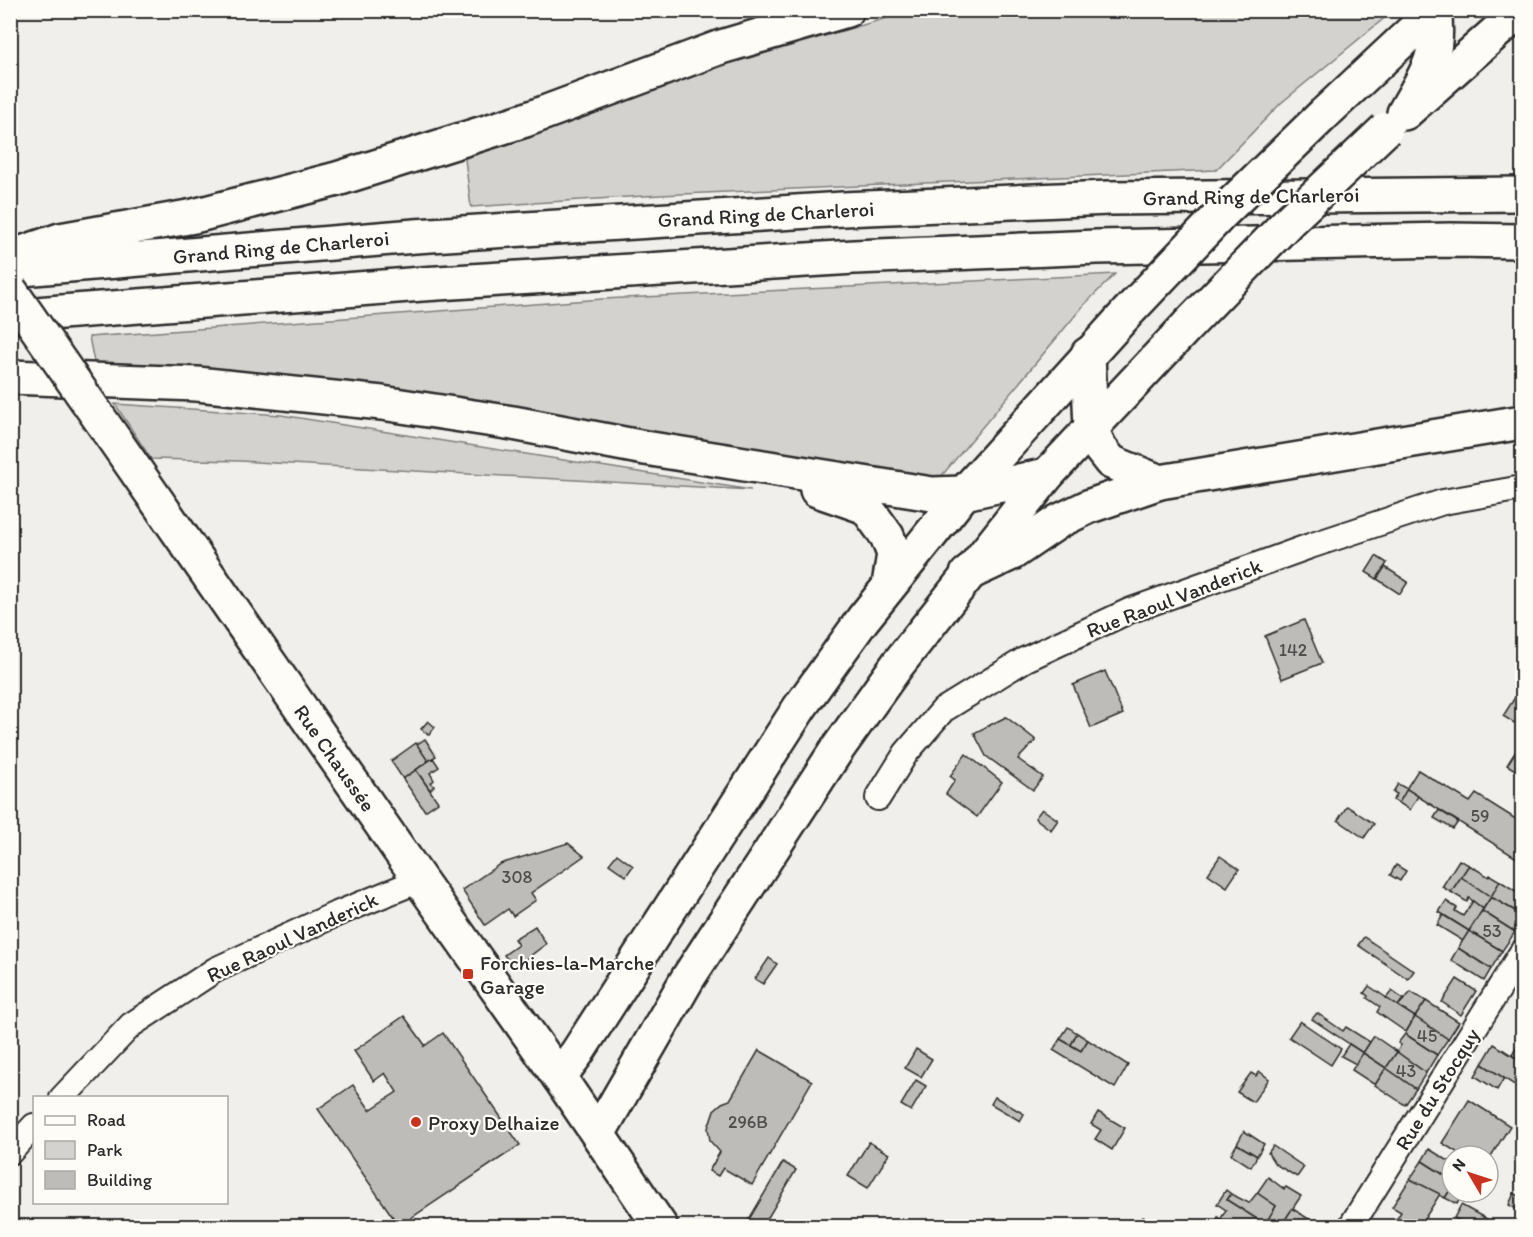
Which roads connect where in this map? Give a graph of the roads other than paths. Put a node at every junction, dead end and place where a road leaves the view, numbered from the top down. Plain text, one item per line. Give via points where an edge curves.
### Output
1 (847, 10) edge
2 (1521, 10) edge
3 (1434, 11) edge
4 (1395, 121) junction
5 (1522, 194) edge
6 (1522, 241) edge
7 (10, 257) edge
8 (10, 270) edge
9 (10, 290) edge
10 (10, 316) edge
11 (1088, 354) junction
12 (10, 377) edge
13 (1522, 422) edge
14 (1091, 429) junction
15 (742, 464) junction
16 (1047, 475) junction
17 (1160, 482) junction
18 (1522, 488) edge
19 (964, 493) junction
20 (967, 574) junction
21 (890, 585) junction
22 (878, 798) dead end
23 (420, 880) junction
24 (1522, 952) edge
25 (559, 1077) junction
26 (64, 1096) edge
27 (33, 1127) edge
28 (598, 1134) junction
29 (10, 1152) edge
30 (660, 1227) edge
31 (1351, 1227) edge

1 - 7 main road via 722,47 525,120 337,179 194,216 60,240
2 - 4 main road
3 - 4 main road via 1437,36 1432,62
3 - 11 main road, bridge via 1222,213
4 - 14 main road, bridge via 1290,220
5 - 8 main road, Grand Ring de Charleroi via 1109,198 843,209 415,236
6 - 10 main road via 1109,247 854,257 422,284
9 - 23 main road, Rue Chaussée, bridge
11 - 14 main road
11 - 19 main road
12 - 15 main road via 197,384 382,403
13 - 17 main road
14 - 16 main road
14 - 17 main road via 1111,462
15 - 19 main road via 933,494
15 - 21 main road via 866,507 887,536 894,554
16 - 19 main road
16 - 20 main road
17 - 20 main road via 1090,506 1059,521 1012,553
18 - 22 street, Rue Raoul Vanderick via 1443,502 1310,546 1129,611 1024,660 943,710 906,753
19 - 21 main road
20 - 28 main road via 829,761 688,978
21 - 25 main road via 800,707
23 - 25 main road, Rue Chaussée
23 - 26 street, Rue Raoul Vanderick via 215,970 130,1025
24 - 31 street, Rue du Stocquy
25 - 28 main road, Rue Chaussée
27 - 29 street
28 - 30 main road, Rue Chaussée

